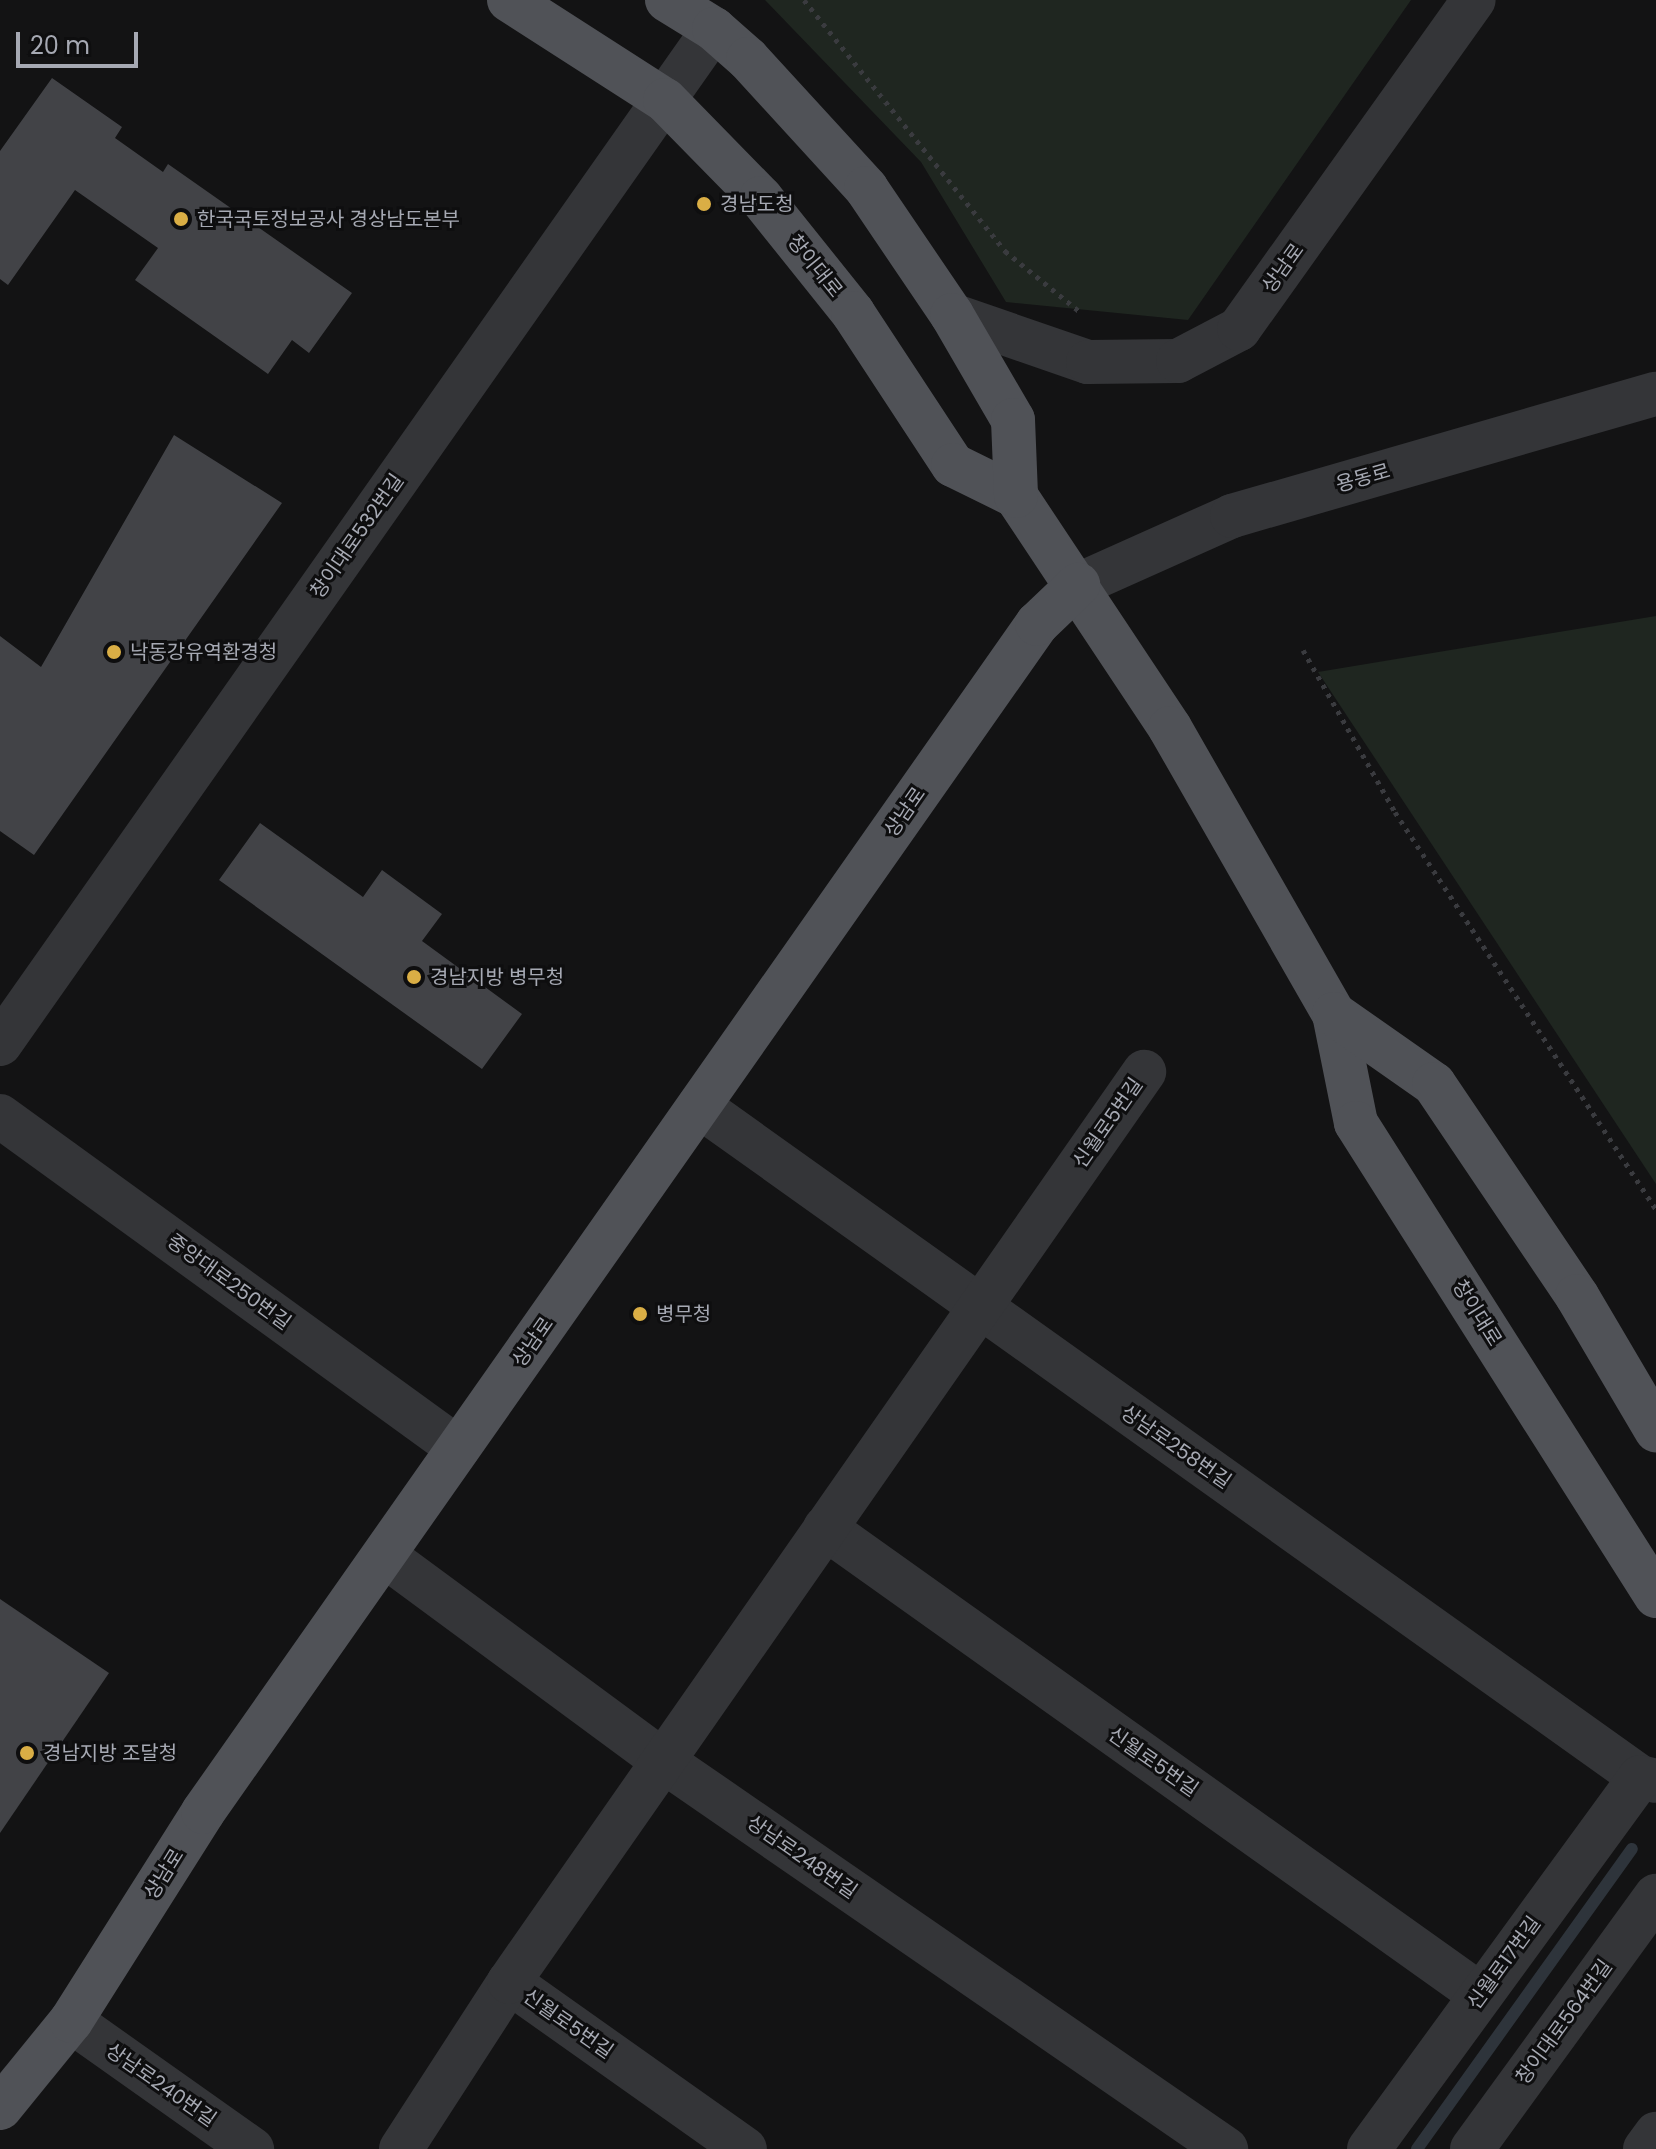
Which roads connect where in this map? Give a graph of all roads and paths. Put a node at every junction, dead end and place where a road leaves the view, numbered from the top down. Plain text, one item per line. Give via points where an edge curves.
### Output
1 (509, 0) edge
2 (667, 0) edge
3 (804, 0) edge
4 (1474, 0) edge
5 (714, 29) junction
6 (665, 100) junction
7 (952, 315) junction
8 (1091, 321) dead end
9 (1656, 394) edge
10 (1016, 496) junction
11 (1078, 585) junction
12 (1303, 650) dead end
13 (1334, 1014) junction
14 (0, 1044) edge
15 (1144, 1072) dead end
16 (699, 1106) junction
17 (0, 1116) edge
18 (1656, 1209) edge
19 (981, 1307) junction
20 (1656, 1430) edge
21 (458, 1448) junction
22 (825, 1528) junction
23 (385, 1556) junction
24 (1656, 1596) edge
25 (663, 1761) junction
26 (1648, 1779) edge
27 (1656, 1896) edge
28 (509, 1982) junction
29 (1481, 1995) junction
30 (71, 2021) junction
31 (0, 2108) edge
32 (1656, 2134) edge
33 (252, 2149) edge
34 (401, 2149) edge
35 (745, 2149) edge
36 (1226, 2149) edge
37 (1369, 2149) edge
38 (1472, 2149) edge
39 (1645, 2149) edge

1 - 6 main road, 창이대로
2 - 5 main road
3 - 8 path via 1005,251
4 - 7 street, 상남로 via 1239,329 1178,361 1088,362
5 - 6 street, 창이대로532번길
5 - 7 main road via 866,188
6 - 10 main road, 창이대로 via 761,198 853,313 953,465
6 - 14 street, 창이대로532번길
7 - 10 main road via 1013,420
9 - 11 street, 용동로 via 1232,516
10 - 11 main road, 창이대로
11 - 13 main road, 창이대로 via 1170,728
11 - 16 main road, 상남로 via 1037,624
12 - 18 path via 1395,812
13 - 20 main road, 창이대로 via 1434,1084 1577,1296
13 - 24 main road, 창이대로 via 1356,1123
15 - 19 street, 신월로5번길
16 - 19 street, 상남로258번길
16 - 21 main road, 상남로
17 - 21 street, 중앙대로250번길
19 - 22 street, 신월로5번길
19 - 26 street, 상남로258번길
21 - 23 main road, 상남로
22 - 25 street, 신월로5번길
22 - 29 street, 신월로5번길
23 - 25 street, 상남로248번길
23 - 30 main road, 상남로 via 203,1812
25 - 28 street, 신월로5번길
25 - 36 street, 상남로248번길
26 - 29 street, 신월로17번길
27 - 38 street, 창이대로564번길
28 - 34 street, 신월로5번길
28 - 35 street, 신월로5번길
29 - 37 street, 신월로17번길
30 - 31 main road, 상남로
30 - 33 street, 상남로240번길
32 - 39 street

